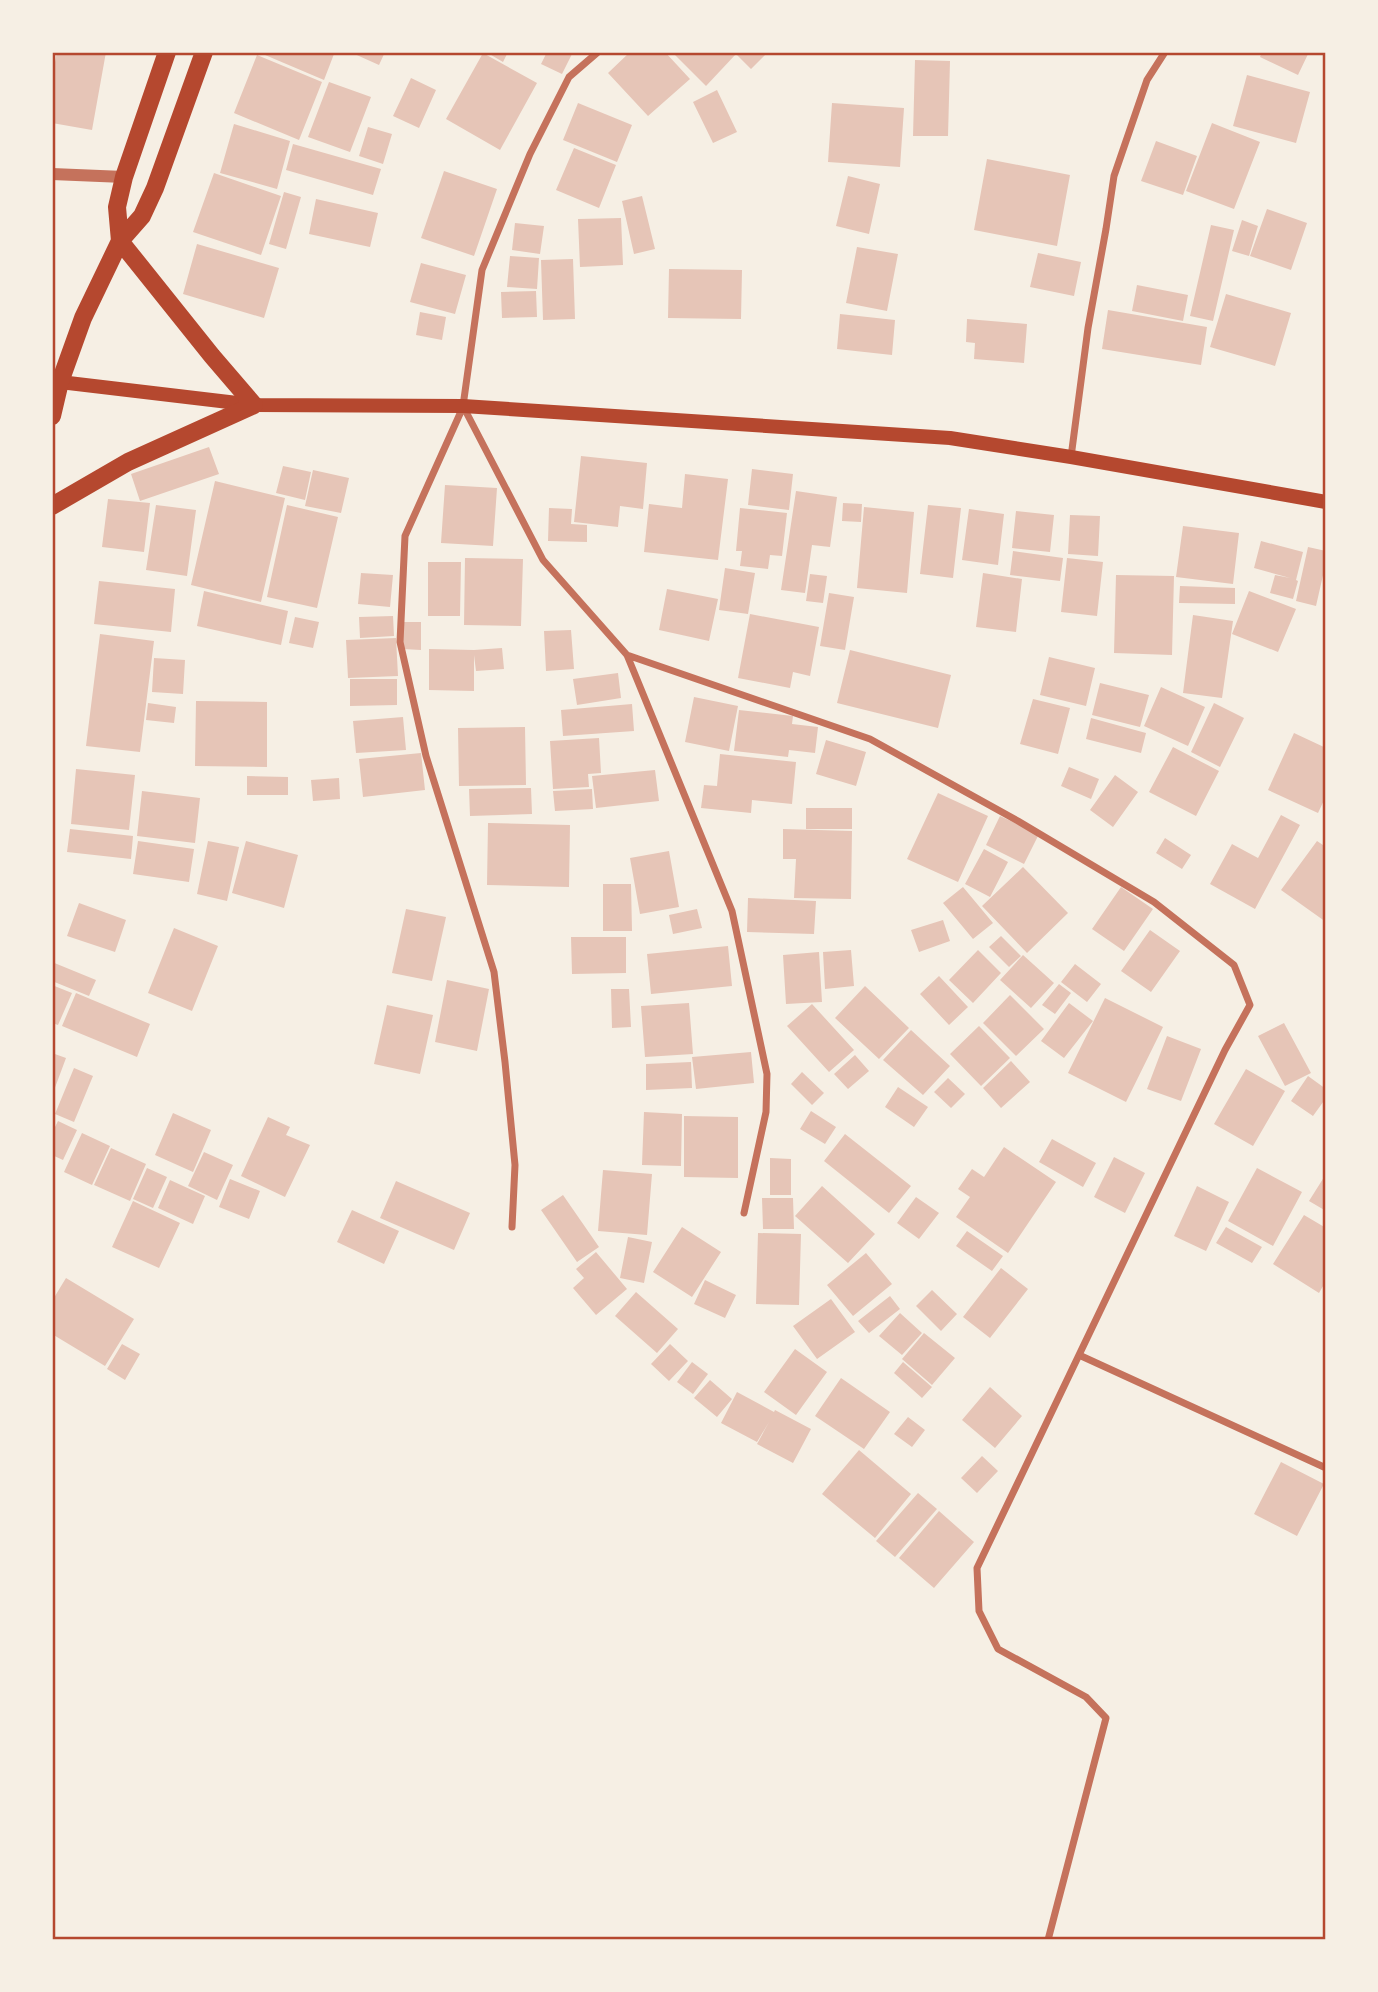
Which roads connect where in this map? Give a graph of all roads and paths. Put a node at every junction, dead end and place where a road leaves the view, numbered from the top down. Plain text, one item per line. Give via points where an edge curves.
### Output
1 (167, 52) edge
2 (204, 52) edge
3 (598, 52) edge
4 (1165, 52) edge
5 (52, 174) edge
6 (124, 177) junction
7 (120, 241) junction
8 (60, 382) junction
9 (254, 405) junction
10 (463, 406) junction
11 (52, 416) edge
12 (1071, 457) junction
13 (1325, 502) edge
14 (52, 506) edge
15 (627, 655) junction
16 (744, 1213) dead end
17 (512, 1227) dead end
18 (1079, 1355) junction
19 (1325, 1468) edge
20 (1048, 1940) edge

1 - 6 main road
2 - 7 main road via 151,198
3 - 10 street via 569,78 530,154 482,270
4 - 12 street via 1147,80 1114,176
5 - 6 street
6 - 7 main road via 117,207
7 - 8 main road via 83,318
7 - 9 main road
8 - 9 main road
8 - 11 main road
9 - 10 main road
9 - 14 main road via 128,462
10 - 12 main road via 950,438
10 - 15 street via 543,560
10 - 17 street via 405,536 400,642 426,756 494,972 514,1165
12 - 13 main road
15 - 16 street via 732,911 767,1074 766,1112
15 - 18 street via 870,739 1154,902 1234,965 1250,1005
18 - 19 street
18 - 20 street via 977,1568 979,1611 998,1649 1086,1697 1106,1718

